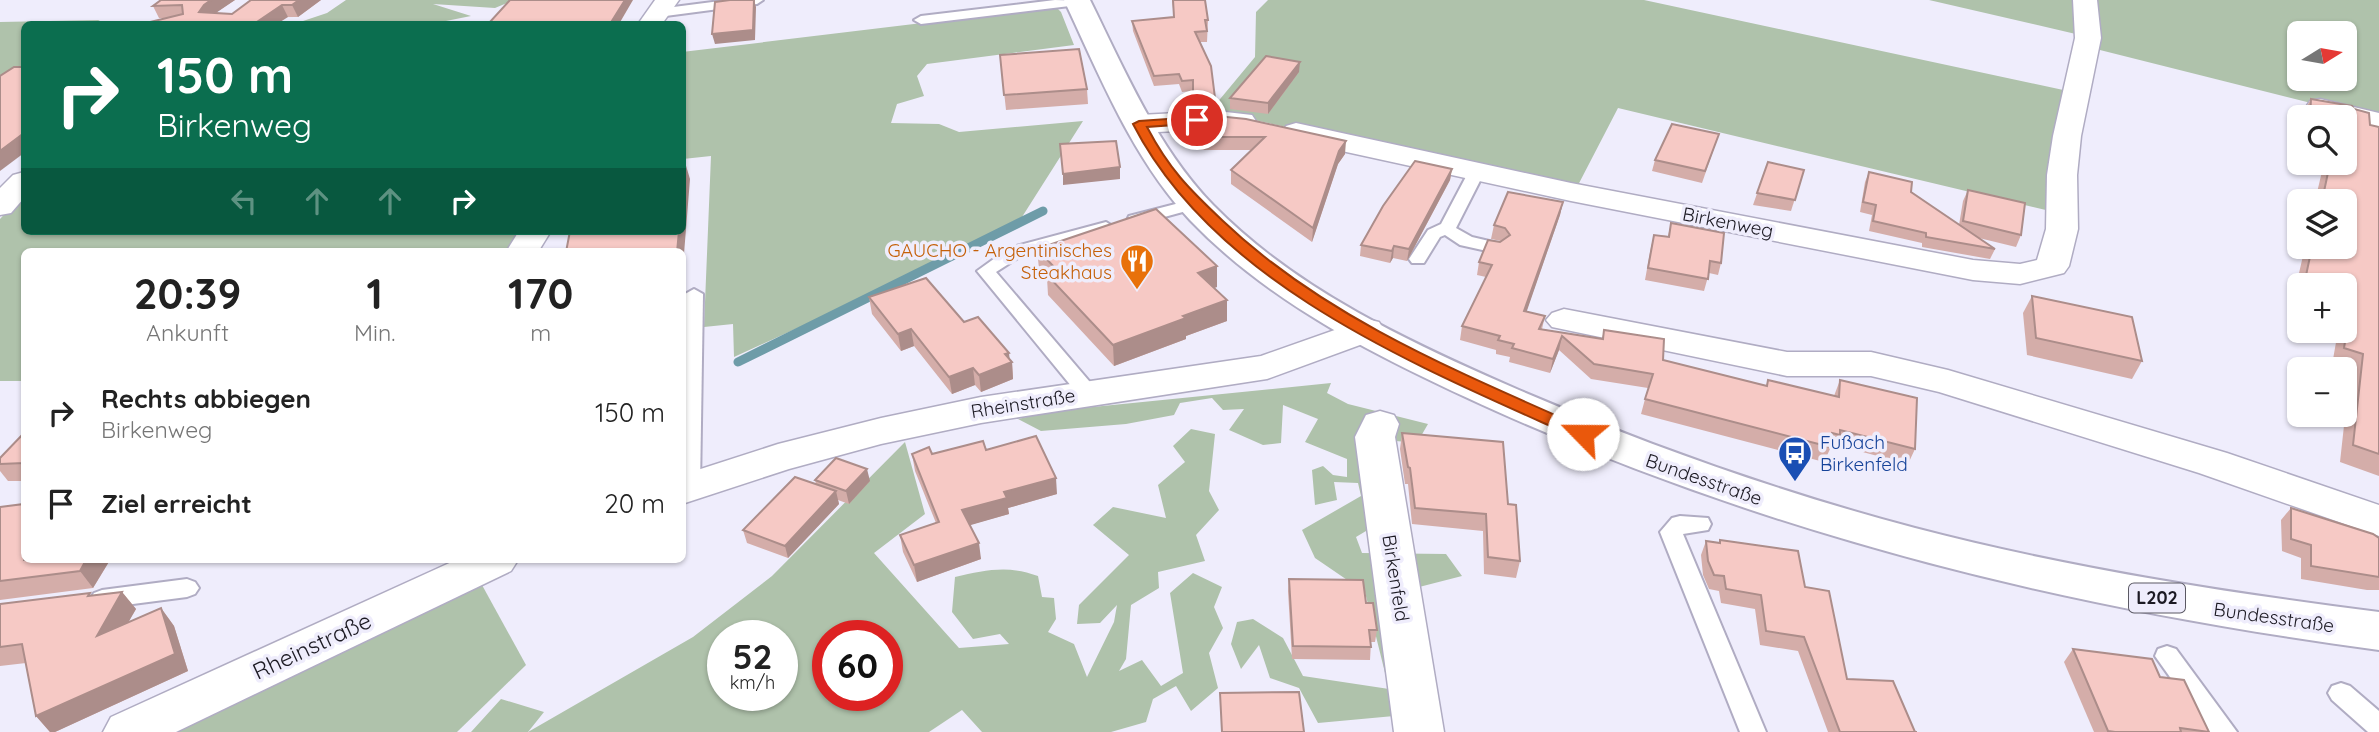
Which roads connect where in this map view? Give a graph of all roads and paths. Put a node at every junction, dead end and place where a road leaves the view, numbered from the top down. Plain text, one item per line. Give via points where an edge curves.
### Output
1 (757, 0) edge
2 (1078, 0) edge
3 (2085, 0) edge
4 (658, 12) edge
5 (921, 20) dead end
6 (2308, 104) edge
7 (2379, 122) edge
8 (1139, 124) junction
9 (1477, 171) junction
10 (21, 184) edge
11 (1195, 204) junction
12 (0, 206) edge
13 (1445, 229) junction
14 (1496, 248) edge
15 (1418, 259) dead end
16 (694, 294) dead end
17 (1564, 320) dead end
18 (1366, 330) junction
19 (1088, 393) junction
20 (687, 412) edge
21 (1380, 425) dead end
22 (686, 489) edge
23 (2379, 521) edge
24 (1700, 524) dead end
25 (490, 563) edge
26 (187, 587) dead end
27 (80, 601) edge
28 (2379, 631) edge
29 (2167, 656) dead end
30 (2341, 693) dead end
31 (2379, 726) edge
32 (128, 732) edge
33 (1419, 732) edge
34 (1754, 732) edge
35 (2224, 732) edge

1 - 4 lane
2 - 5 lane
2 - 8 main road, Bundesstraße / L202
3 - 9 street, Birkenweg via 2088,38 2067,136 2062,229 2052,266 2020,274 1973,270
6 - 7 street
8 - 9 street, Birkenweg via 1246,121
8 - 11 main road, Bundesstraße / L202 via 1156,158
9 - 13 lane
10 - 12 street
11 - 18 main road, Bundesstraße / L202 via 1284,280
11 - 19 lane via 1015,252 986,271
13 - 14 lane via 1466,241
13 - 15 lane via 1434,234
16 - 20 lane
17 - 23 street via 1787,365 1871,364 1948,382 2213,463
18 - 19 street, Rheinstraße via 1267,367
18 - 28 main road, Bundesstraße / L202 via 1423,362 1609,445 1699,479 1861,529 2012,568 2180,603
19 - 22 street, Rheinstraße via 881,430
20 - 22 lane
21 - 33 street, Birkenfeld via 1375,437
24 - 34 lane via 1680,524 1671,532
25 - 32 street, Rheinstraße
26 - 27 lane
29 - 35 lane
30 - 31 lane

